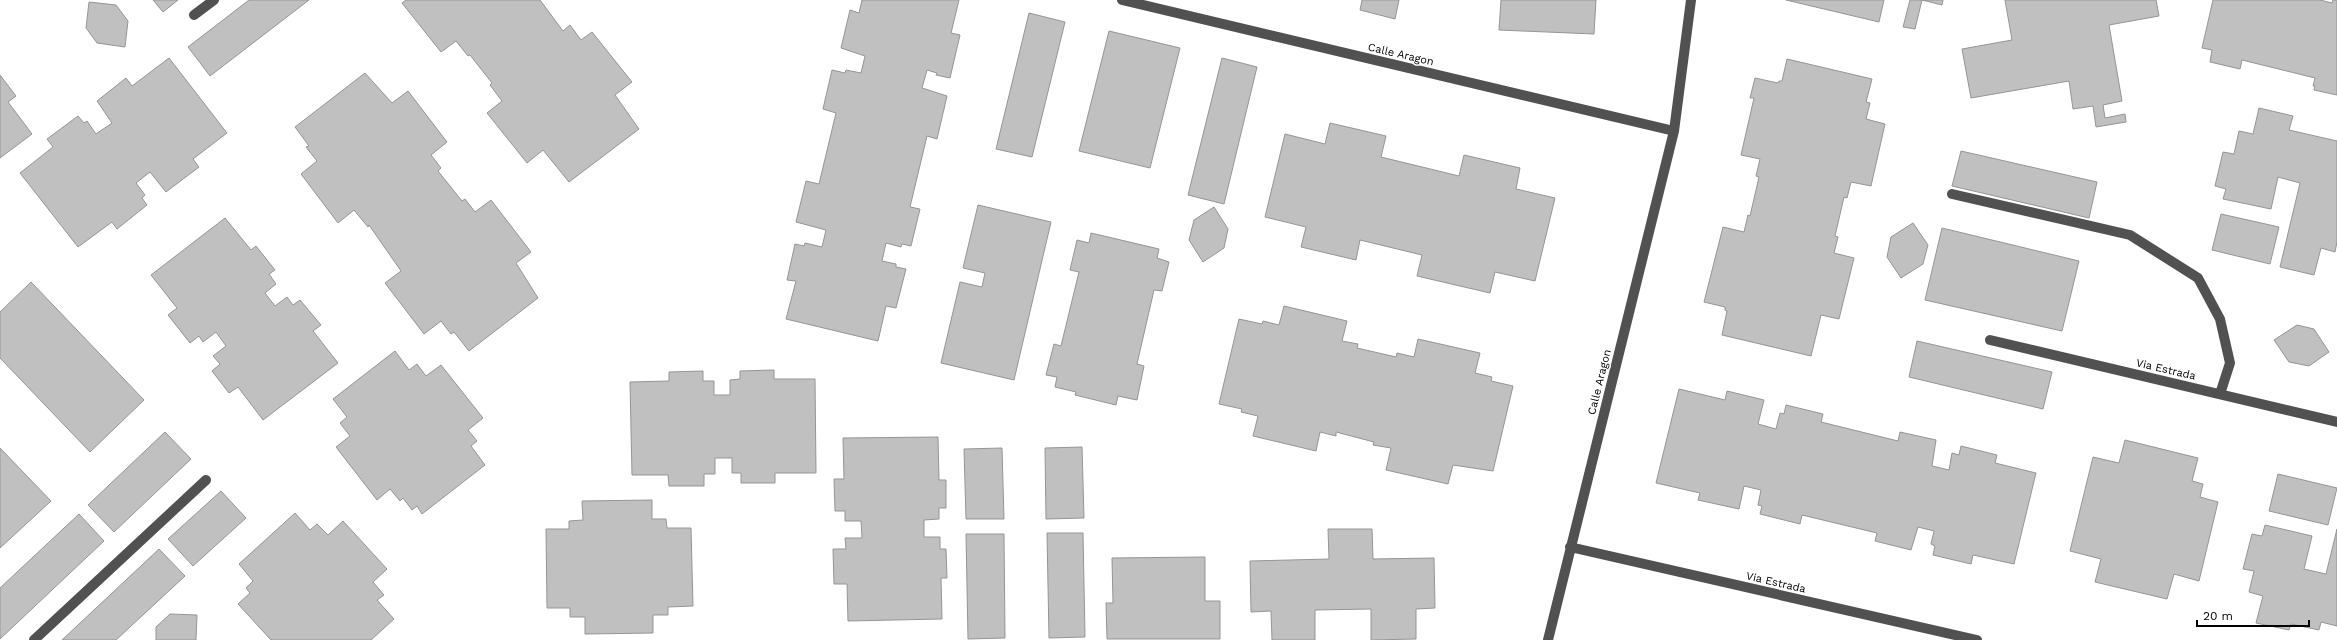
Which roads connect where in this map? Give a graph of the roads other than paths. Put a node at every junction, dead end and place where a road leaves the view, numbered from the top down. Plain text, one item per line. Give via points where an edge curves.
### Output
1 (214, 0) edge
2 (1122, 0) edge
3 (1691, 0) edge
4 (194, 15) dead end
5 (1674, 131) junction
6 (1952, 194) dead end
7 (1990, 340) dead end
8 (2220, 394) junction
9 (2337, 422) edge
10 (206, 480) dead end
11 (1570, 547) junction
12 (34, 640) edge
13 (1548, 640) edge
14 (1977, 640) edge

1 - 4 street
2 - 5 street, Calle Aragon
3 - 5 street, Calle Aragon
5 - 11 street, Calle Aragon
6 - 8 street via 2130,235 2198,278 2220,320 2230,363
7 - 8 street, Via Estrada
8 - 9 street, Via Estrada
10 - 12 street
11 - 13 street, Calle Aragon
11 - 14 street, Via Estrada

